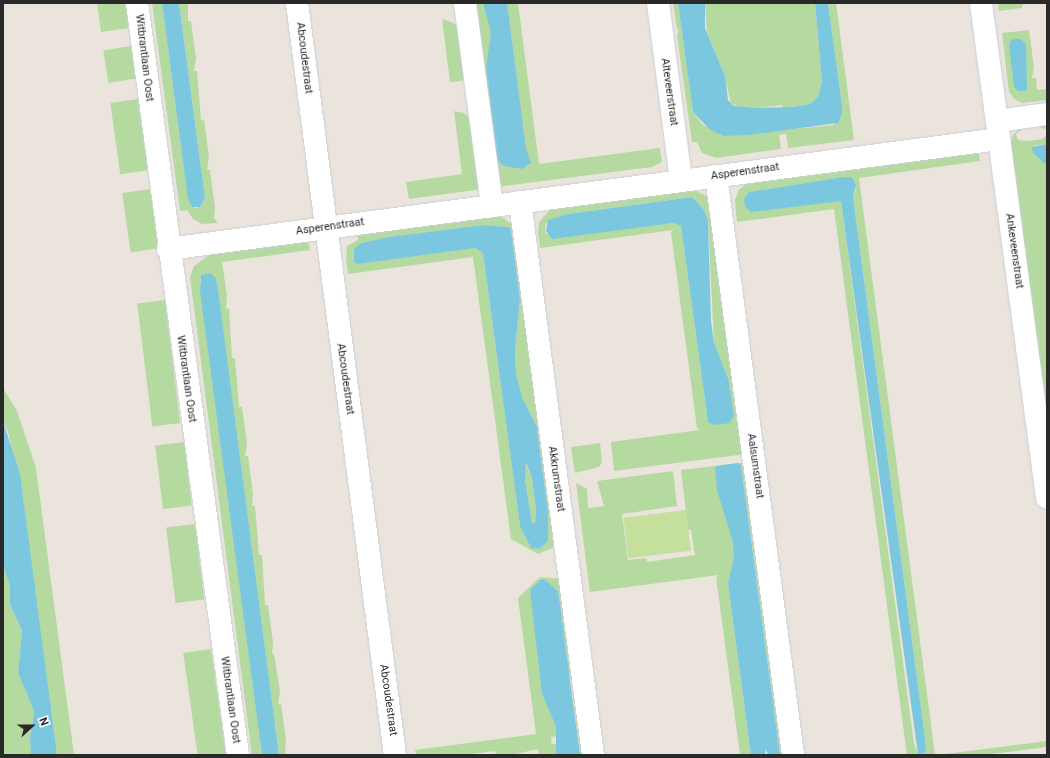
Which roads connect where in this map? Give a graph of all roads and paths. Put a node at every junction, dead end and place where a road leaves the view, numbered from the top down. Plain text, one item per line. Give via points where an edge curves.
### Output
1 (137, 3) edge
2 (297, 3) edge
3 (465, 3) edge
4 (658, 3) edge
5 (981, 3) edge
6 (1047, 114) edge
7 (998, 130) junction
8 (716, 176) junction
9 (681, 181) junction
10 (520, 202) junction
11 (492, 206) junction
12 (325, 228) junction
13 (168, 249) junction
14 (1047, 498) edge
15 (238, 755) edge
16 (395, 755) edge
17 (593, 755) edge
18 (794, 755) edge

1 - 13 street, Witbrantlaan Oost
2 - 12 street, Abcoudestraat
3 - 11 street
4 - 9 street, Alteveerstraat
5 - 7 street, Ankeveenstraat
6 - 7 street, Asperenstraat
7 - 8 street, Asperenstraat
7 - 14 street, Ankeveenstraat
8 - 9 street, Asperenstraat
8 - 18 street, Aalsumstraat
9 - 10 street, Asperenstraat
10 - 11 street, Asperenstraat
10 - 17 street, Akkrumstraat
11 - 12 street, Asperenstraat
12 - 13 street, Asperenstraat
12 - 16 street, Abcoudestraat
13 - 15 street, Witbrantlaan Oost

